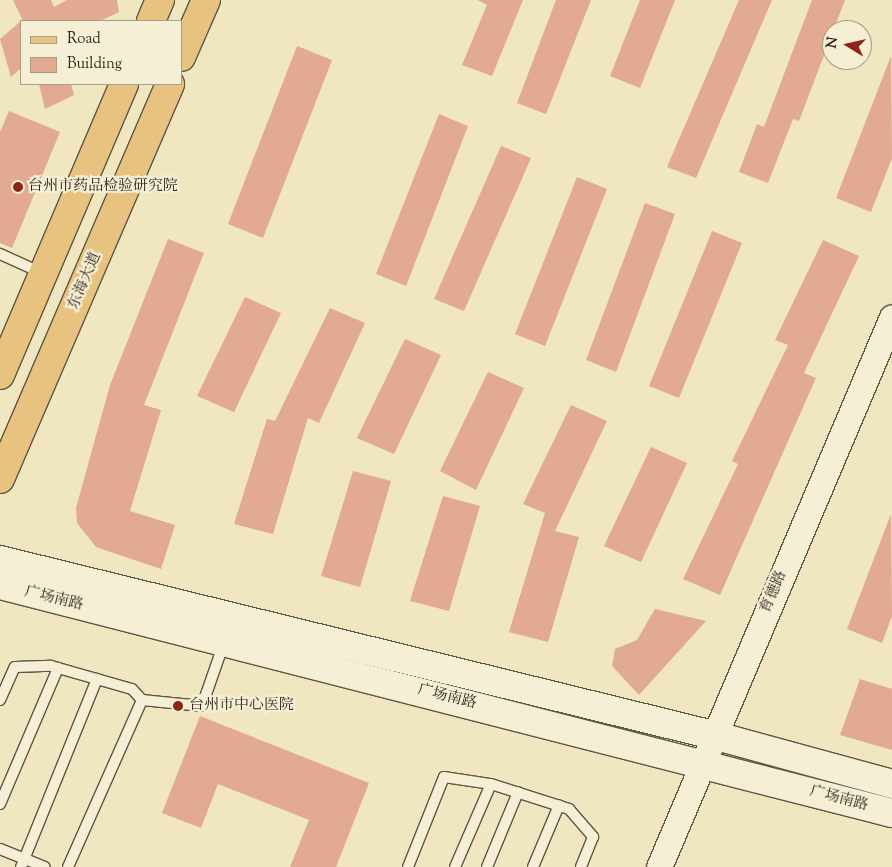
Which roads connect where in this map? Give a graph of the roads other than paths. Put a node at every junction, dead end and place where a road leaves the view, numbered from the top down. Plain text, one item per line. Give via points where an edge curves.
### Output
1 (160, 0) edge
2 (206, 0) edge
3 (151, 20) edge
4 (182, 55) edge
5 (124, 85) edge
6 (170, 85) edge
7 (0, 254) edge
8 (43, 273) junction
9 (892, 317) edge
10 (0, 374) edge
11 (0, 479) edge
12 (0, 560) edge
13 (0, 586) edge
14 (225, 642) junction
15 (58, 668) junction
16 (97, 679) junction
17 (0, 700) edge
18 (142, 700) junction
19 (713, 735) junction
20 (702, 762) junction
21 (491, 784) junction
22 (892, 784) edge
23 (518, 792) junction
24 (0, 804) edge
25 (559, 805) junction
26 (892, 813) edge
27 (0, 849) edge
28 (22, 863) edge
29 (45, 867) edge
30 (68, 867) edge
31 (408, 867) edge
32 (455, 867) edge
33 (488, 867) edge
34 (533, 867) edge
35 (581, 867) edge
36 (659, 867) edge

1 - 3 main road
2 - 4 main road
5 - 8 main road
6 - 11 main road, 东海大道
7 - 8 lane
8 - 10 main road
9 - 19 street, 育德路
12 - 19 main road, 广场南路
13 - 14 main road, 广场南路
14 - 18 lane via 202,706
14 - 20 main road, 广场南路
15 - 16 lane
15 - 17 lane via 15,667
15 - 24 lane
16 - 18 lane via 132,689
16 - 28 lane
18 - 30 lane
19 - 20 street, 育德路
19 - 22 main road, 广场南路
20 - 26 main road, 广场南路
20 - 36 street, 育德路
21 - 23 lane
21 - 31 lane via 444,777
21 - 32 lane
23 - 25 lane
23 - 33 lane
25 - 34 lane
25 - 35 lane via 569,809 593,837
27 - 28 lane
28 - 29 lane

